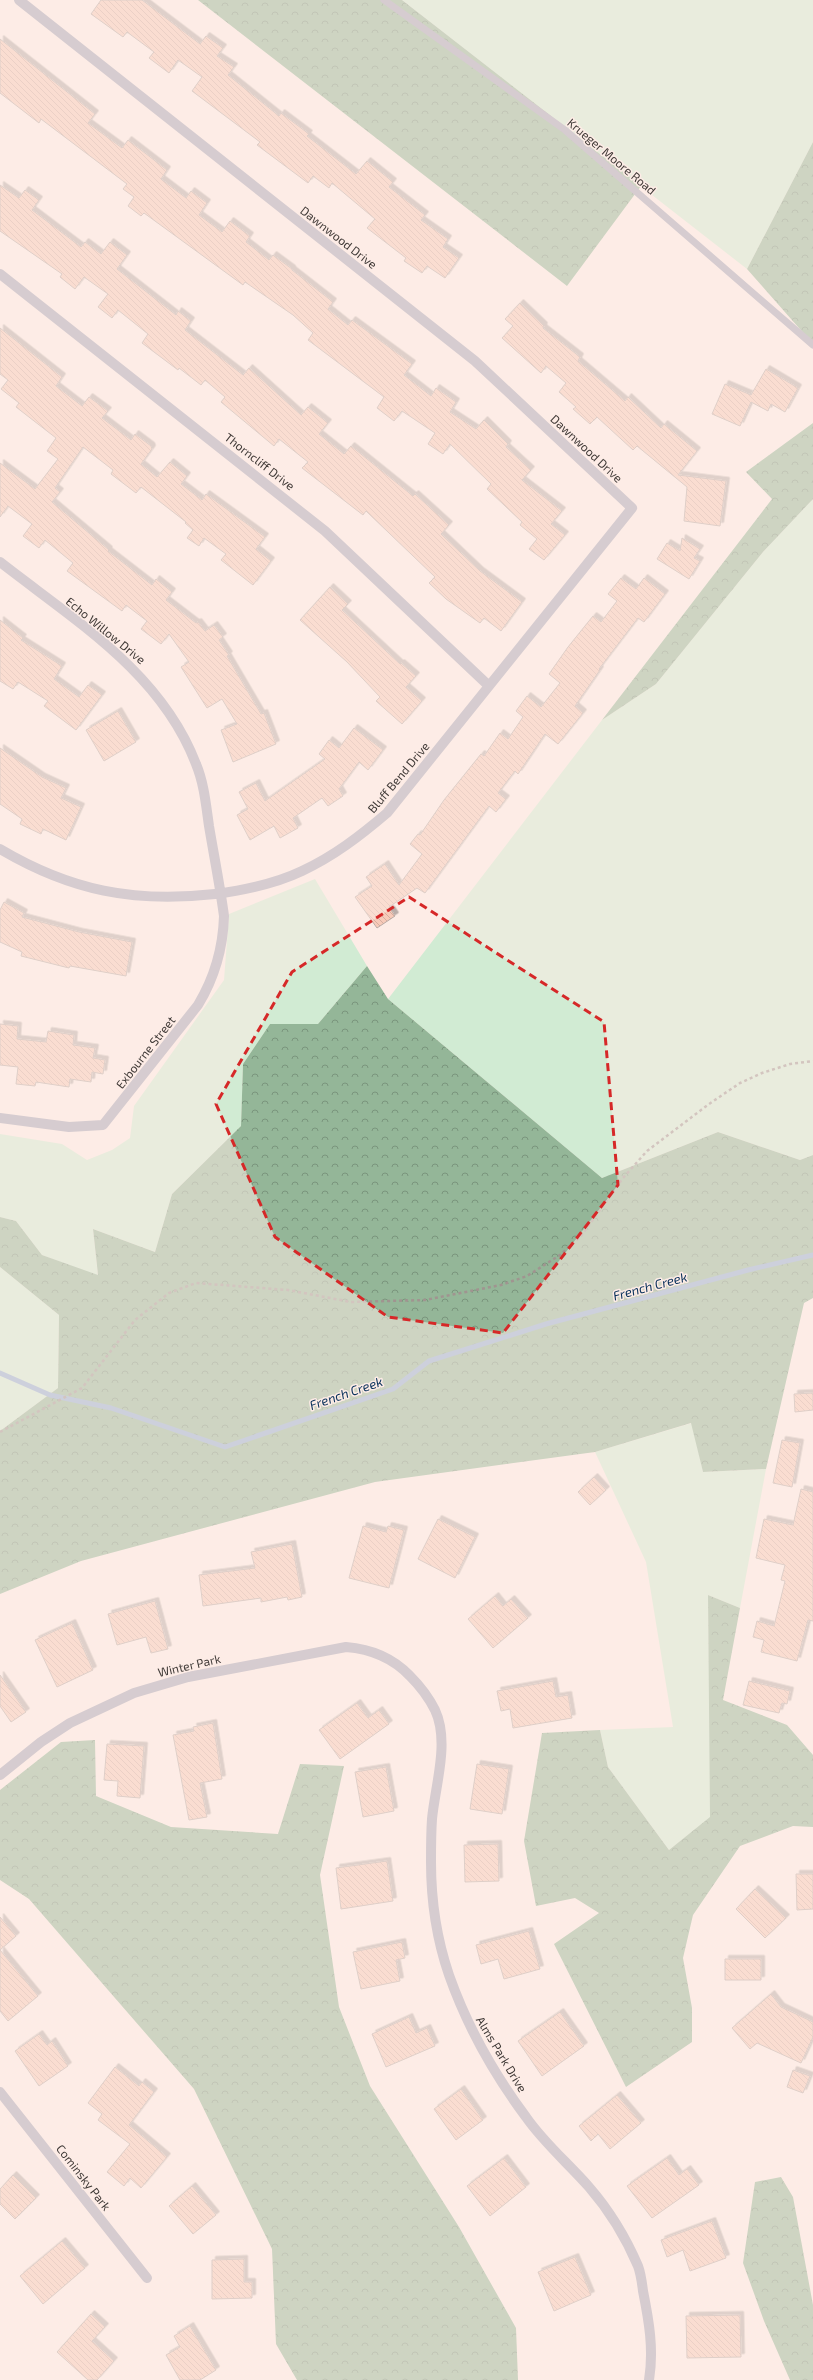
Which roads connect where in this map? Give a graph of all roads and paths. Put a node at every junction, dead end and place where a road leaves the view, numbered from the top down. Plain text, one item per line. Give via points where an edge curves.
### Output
1 (19, 0) edge
2 (384, 0) edge
3 (0, 274) edge
4 (813, 345) edge
5 (632, 508) joint
6 (0, 562) edge
7 (490, 686) junction
8 (0, 849) edge
9 (221, 893) junction
10 (813, 1061) edge
11 (0, 1118) edge
12 (0, 1432) edge
13 (402, 1668) joint
14 (0, 1776) edge
15 (0, 2092) edge
16 (147, 2278) dead end
17 (649, 2380) edge

1 - 5 street, Dawnwood Drive via 475,361
2 - 4 lane, Krueger Moore Road via 565,130
3 - 7 street, Thorncliff Drive via 325,531
5 - 7 street, Bluff Bend Drive
6 - 9 street, Echo Willow Drive via 129,663 159,698 196,763 204,791
7 - 9 street, Bluff Bend Drive via 387,813 355,840 302,872 272,883
8 - 9 street, Bluff Bend Drive via 53,876 111,893 147,897 187,897
9 - 11 street, Exbourne Street via 224,916 222,948 206,992 198,1006 103,1125 69,1127
10 - 12 path via 790,1064 762,1073 740,1083 709,1104 647,1151 623,1178 581,1236 560,1255 526,1276 501,1285 425,1300 351,1302 288,1290 196,1283 169,1293 135,1320 82,1388
13 - 14 street, Winter Park via 373,1651 346,1647 161,1684 107,1704 70,1723 41,1742
13 - 17 street, Alms Park Drive via 417,1683 435,1711 440,1728 441,1768 432,1819 431,1864 436,1922 449,1974 465,2017 497,2074 531,2124 589,2186 626,2241 639,2268 649,2325
15 - 16 street, Cominsky Park

